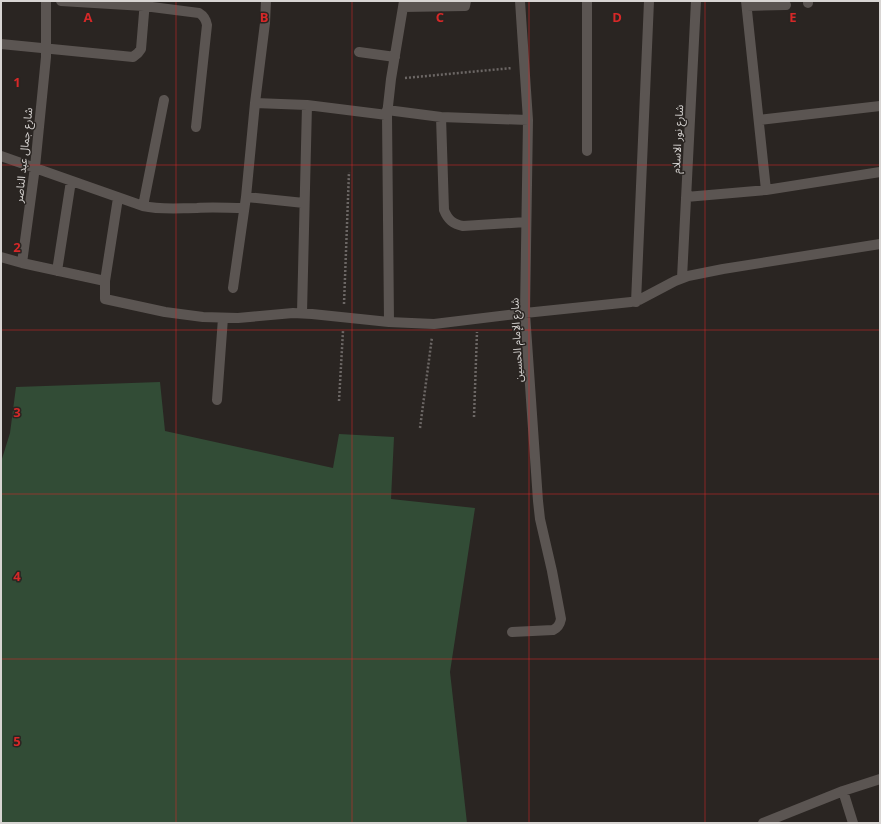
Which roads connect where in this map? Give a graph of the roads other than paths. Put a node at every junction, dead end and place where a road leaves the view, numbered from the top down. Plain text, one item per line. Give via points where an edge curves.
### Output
1 (46, 1) edge
2 (61, 1) edge
3 (266, 1) edge
4 (466, 1) edge
5 (520, 1) edge
6 (587, 1) edge
7 (648, 1) edge
8 (696, 1) edge
9 (101, 2) edge
10 (746, 3) edge
11 (144, 4) edge
12 (404, 4) edge
13 (786, 5) dead end
14 (1, 44) edge
15 (46, 49) junction
16 (359, 52) dead end
17 (395, 56) junction
18 (164, 100) dead end
19 (255, 102) junction
20 (307, 105) junction
21 (880, 106) edge
22 (387, 113) junction
23 (441, 118) junction
24 (528, 120) junction
25 (759, 120) junction
26 (196, 127) dead end
27 (587, 151) dead end
28 (1, 156) edge
29 (35, 167) junction
30 (880, 172) edge
31 (71, 181) junction
32 (766, 190) junction
33 (246, 197) junction
34 (686, 197) junction
35 (118, 198) junction
36 (304, 203) junction
37 (143, 206) junction
38 (244, 208) junction
39 (526, 222) junction
40 (880, 244) edge
41 (1, 257) edge
42 (22, 263) junction
43 (58, 271) junction
44 (682, 278) junction
45 (105, 281) junction
46 (233, 288) dead end
47 (636, 302) junction
48 (302, 313) junction
49 (525, 313) junction
50 (223, 318) junction
51 (389, 322) junction
52 (216, 400) dead end
53 (512, 632) dead end
54 (880, 779) edge
55 (843, 791) junction
56 (763, 823) edge
57 (852, 823) edge

1 - 15 street, شارع جمال عبد الناصر
2 - 9 street
3 - 19 street
4 - 12 street via 465,6
5 - 24 street, شارع الإمام الحسين
6 - 27 street
7 - 47 street
8 - 34 street, شارع نور الاسلام
9 - 11 street
10 - 13 street
10 - 25 street
11 - 15 street via 141,49 133,57
11 - 26 street via 199,13 205,18 207,25
12 - 17 street
14 - 15 street
15 - 29 street, شارع جمال عبد الناصر
16 - 17 street
17 - 22 street
18 - 37 street
19 - 20 street
19 - 33 street
20 - 22 street
20 - 36 street
21 - 25 street
22 - 23 street
22 - 51 street
23 - 24 street
23 - 39 street via 444,210 450,221 463,226
24 - 39 street, شارع الإمام الحسين
25 - 32 street
28 - 29 street
29 - 31 street
29 - 42 street, شارع جمال عبد الناصر
30 - 32 street
31 - 35 street
31 - 43 street
32 - 34 street
33 - 36 street
33 - 38 street
34 - 44 street, شارع نور الاسلام
35 - 37 street
35 - 45 street
36 - 48 street
37 - 38 street via 170,209
38 - 46 street
39 - 49 street, شارع الإمام الحسين
40 - 44 street
41 - 42 street
42 - 43 street
43 - 45 street
44 - 47 street
45 - 50 street via 106,300 165,312
47 - 49 street
48 - 50 street
48 - 51 street
49 - 51 street via 434,324
49 - 53 street, شارع الإمام الحسين via 540,519 561,619 557,629
50 - 52 street
54 - 55 street
55 - 56 street
55 - 57 street

